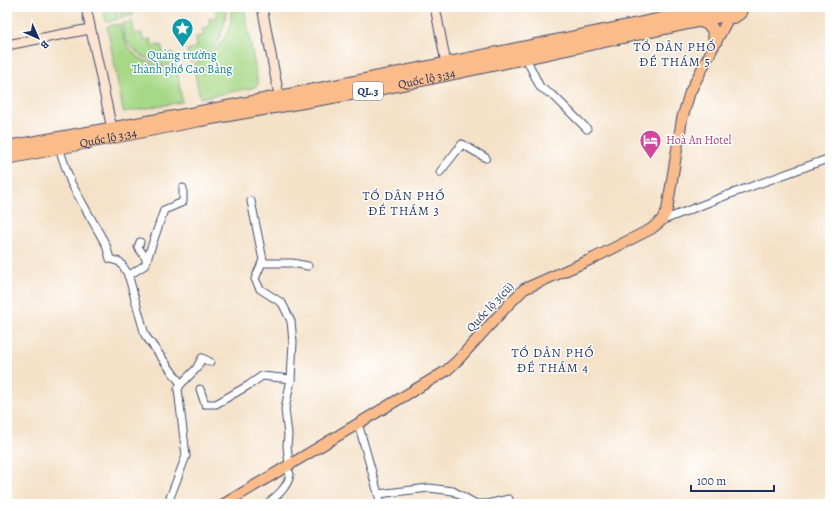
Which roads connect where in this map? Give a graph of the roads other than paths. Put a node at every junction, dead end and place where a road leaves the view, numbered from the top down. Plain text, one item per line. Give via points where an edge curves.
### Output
1 (86, 7) edge
2 (262, 7) edge
3 (435, 7) edge
4 (744, 7) edge
5 (724, 11) edge
6 (699, 21) junction
7 (90, 29) junction
8 (715, 42) junction
9 (7, 45) edge
10 (526, 58) junction
11 (446, 63) junction
12 (380, 82) junction
13 (280, 101) junction
14 (587, 129) dead end
15 (113, 133) junction
16 (7, 147) edge
17 (59, 148) junction
18 (7, 158) edge
19 (486, 158) dead end
20 (830, 158) edge
21 (440, 172) dead end
22 (184, 188) dead end
23 (251, 201) dead end
24 (661, 221) junction
25 (140, 242) dead end
26 (147, 260) junction
27 (262, 263) junction
28 (308, 266) dead end
29 (128, 276) junction
30 (210, 362) dead end
31 (291, 379) junction
32 (181, 384) junction
33 (200, 389) dead end
34 (358, 423) junction
35 (287, 465) junction
36 (378, 494) junction
37 (509, 499) dead end
38 (171, 504) edge
39 (224, 504) edge
40 (267, 504) edge
41 (381, 504) edge

1 - 7 street
2 - 13 street
3 - 11 street
4 - 5 highway via 734,17
5 - 6 highway, Quốc lộ 3;34 / QL.3
5 - 8 main road
5 - 11 highway, Quốc lộ 3;34 / QL.3
6 - 8 highway via 712,27
6 - 10 highway, Quốc lộ 3;34 / QL.3
7 - 9 street
7 - 15 street
8 - 24 main road via 686,101 667,210
10 - 12 highway, Quốc lộ 3;34 / QL.3
10 - 14 street via 540,87 555,97
11 - 12 highway, Quốc lộ 3;34 / QL.3
12 - 13 highway, Quốc lộ 3;34 / QL.3
13 - 15 highway, Quốc lộ 3;34 / QL.3
15 - 16 highway, Quốc lộ 3;34 / QL.3
15 - 17 highway, Quốc lộ 3;34 / QL.3
17 - 18 highway, Quốc lộ 3;34 / QL.3
17 - 29 street via 71,183 106,245 110,259 120,262
19 - 21 street via 462,144
20 - 24 street
22 - 26 street via 183,202 164,210
23 - 27 street
24 - 34 main road, Quốc lộ 3(cũ) via 651,229 594,258 524,289 446,371
25 - 26 street via 138,247
26 - 29 street via 145,266
27 - 28 street
27 - 31 street via 255,279 260,289 282,303 291,321
29 - 32 street via 145,335
30 - 32 street via 202,358 196,369
31 - 33 street via 262,376 216,404 204,404
31 - 35 street via 285,409 288,435
32 - 38 street via 178,389 186,456 169,500
34 - 35 main road, Quốc lộ 3(cũ)
34 - 36 street
35 - 39 main road, Quốc lộ 3(cũ)
35 - 40 street via 289,479 280,493
36 - 37 street via 429,488 453,491 476,504
36 - 41 street

